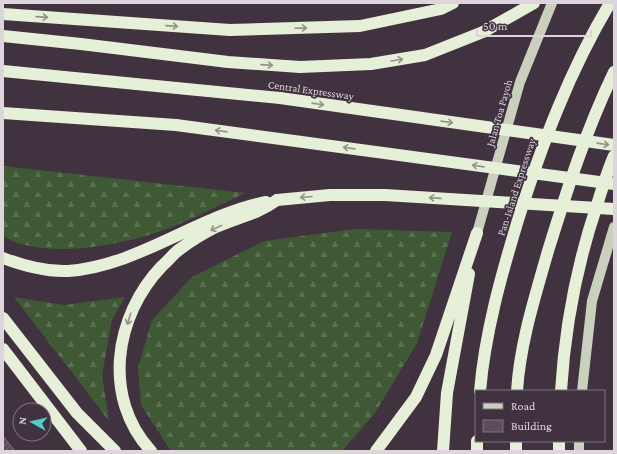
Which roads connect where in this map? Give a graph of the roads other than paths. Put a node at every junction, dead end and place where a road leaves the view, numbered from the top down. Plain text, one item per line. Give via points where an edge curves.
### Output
1 (453, 3) edge
2 (534, 3) edge
3 (552, 3) edge
4 (610, 3) edge
5 (3, 14) edge
6 (3, 36) edge
7 (3, 71) edge
8 (614, 72) edge
9 (3, 113) edge
10 (614, 145) edge
11 (614, 156) edge
12 (614, 184) edge
13 (277, 200) junction
14 (614, 209) edge
15 (614, 227) edge
16 (477, 233) junction
17 (3, 258) edge
18 (3, 318) edge
19 (3, 349) edge
20 (480, 390) edge
21 (517, 390) edge
22 (561, 390) edge
23 (582, 390) edge
24 (82, 451) edge
25 (115, 451) edge
26 (151, 451) edge
27 (376, 451) edge
28 (443, 451) edge

5 -> 1 highway via 230,30 360,26 441,9
6 -> 2 highway via 228,62 300,67 371,64 425,55 483,32
3 - 16 main road, Jalan Toa Payoh via 520,82
4 - 20 highway, Pan-Island Expressway via 567,83 538,157 500,280 482,368
7 -> 10 highway, Central Expressway, bridge via 280,98
8 - 21 highway via 595,111 578,156 551,242 524,339
12 -> 9 highway, bridge via 176,125
11 - 22 highway via 586,238 571,296
14 -> 13 highway, bridge via 385,195 330,195
13 - 17 highway via 248,206 214,218 114,262 89,268 47,270 28,267
13 -> 26 highway via 263,210 215,228 178,250 152,278 131,312 120,348 120,378 126,410 143,442
15 - 23 main road via 592,301
16 - 27 highway via 436,355 416,397
16 - 28 highway via 447,393
18 - 25 highway via 77,413
19 - 24 highway

